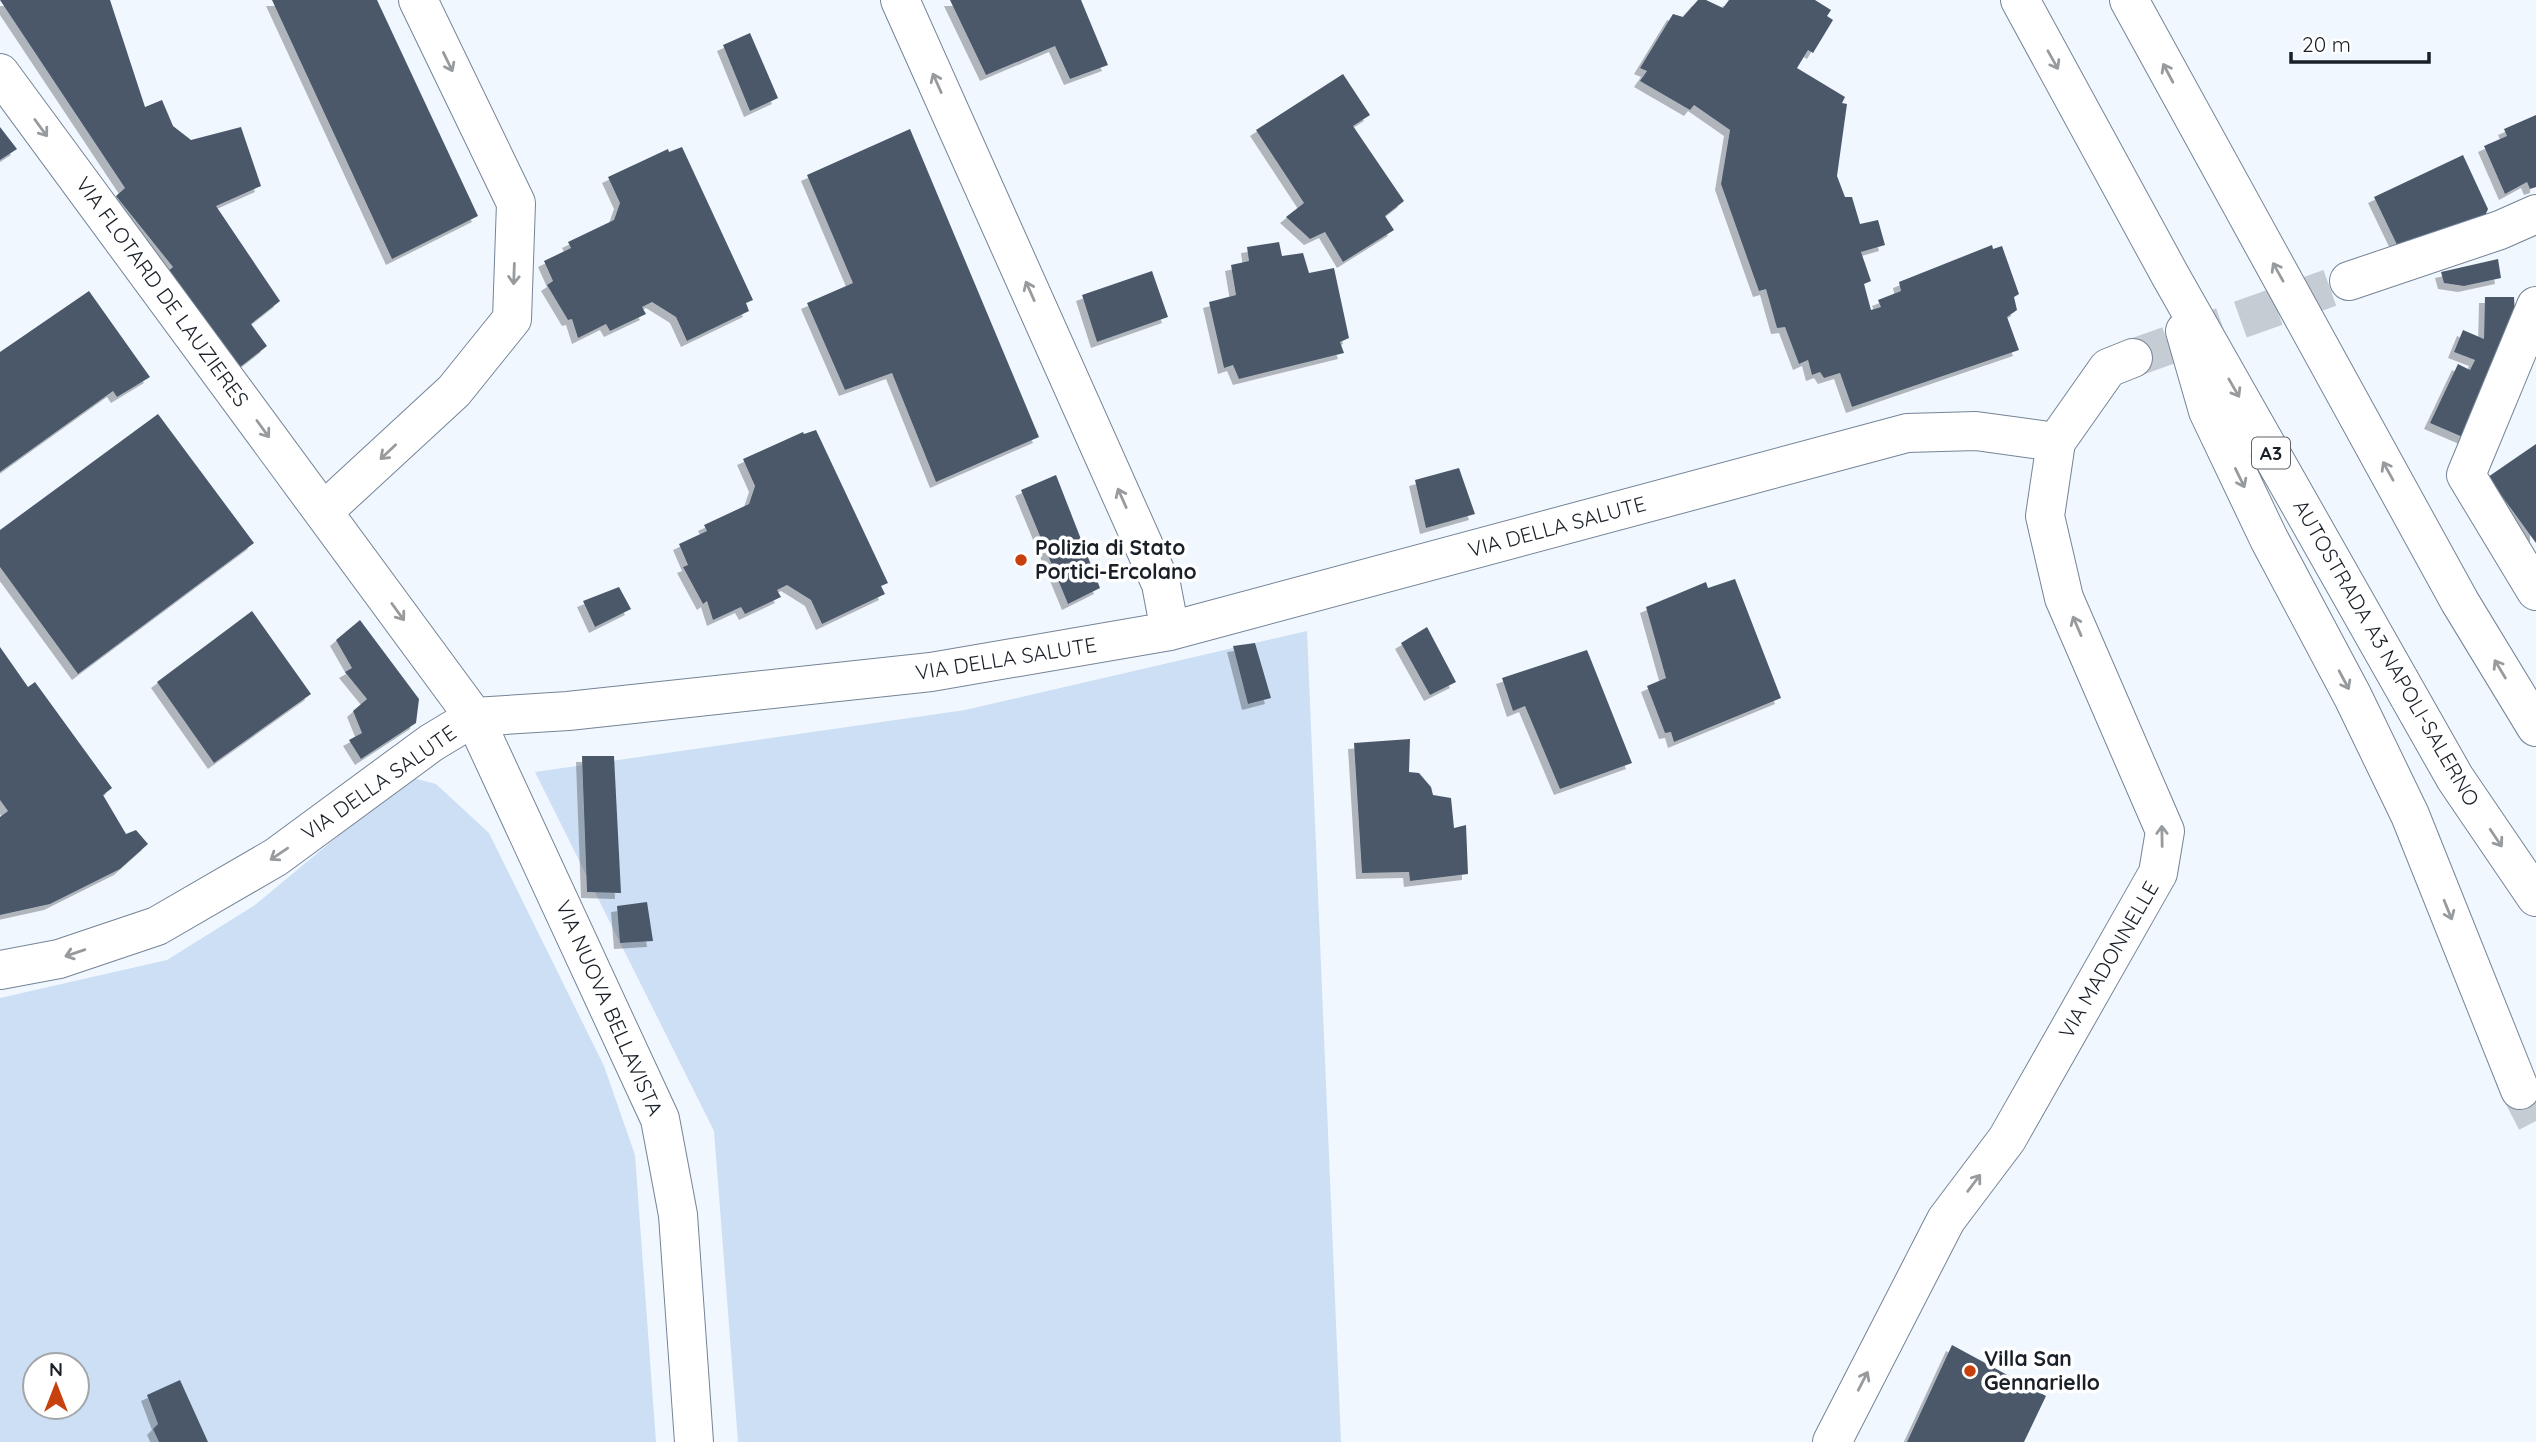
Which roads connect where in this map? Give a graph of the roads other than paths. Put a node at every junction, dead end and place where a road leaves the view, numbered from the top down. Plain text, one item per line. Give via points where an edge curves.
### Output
1 (418, 0) edge
2 (900, 0) edge
3 (2020, 0) edge
4 (2129, 0) edge
5 (0, 73) edge
6 (2536, 214) edge
7 (2170, 275) junction
8 (2349, 281) tunnel mouth
9 (2536, 306) edge
10 (2133, 358) tunnel mouth
11 (2056, 442) junction
12 (324, 511) junction
13 (2536, 591) edge
14 (1170, 631) junction
15 (474, 717) junction
16 (2536, 727) edge
17 (2536, 897) edge
18 (0, 970) edge
19 (2520, 1090) tunnel mouth
20 (694, 1442) edge
21 (1832, 1442) edge

1 -> 12 main road via 516,203 512,319 454,391
14 -> 2 main road via 1161,584
3 -> 7 main road, AUTOSTRADA A3 NAPOLI-SALERNO / A3
16 -> 4 main road via 2460,602
5 -> 12 main road, VIA FLOTARD DE LAUZIERES
6 - 8 main road
7 -> 17 main road, AUTOSTRADA A3 NAPOLI-SALERNO / A3 via 2455,778
7 -> 19 main road via 2208,411 2410,815
9 - 13 main road via 2466,475
10 - 11 main road via 2108,369
11 - 14 main road, VIA DELLA SALUTE via 1976,431 1907,433
21 -> 11 main road, VIA MADONNELLE via 1946,1220 2007,1139 2158,873 2165,831 2064,598 2045,516
12 -> 15 main road, VIA FLOTARD DE LAUZIERES
14 - 15 main road, VIA DELLA SALUTE via 931,672
15 -> 18 main road, VIA DELLA SALUTE via 431,743 276,857 157,926 59,959
15 - 20 main road, VIA NUOVA BELLAVISTA via 660,1119 677,1215

